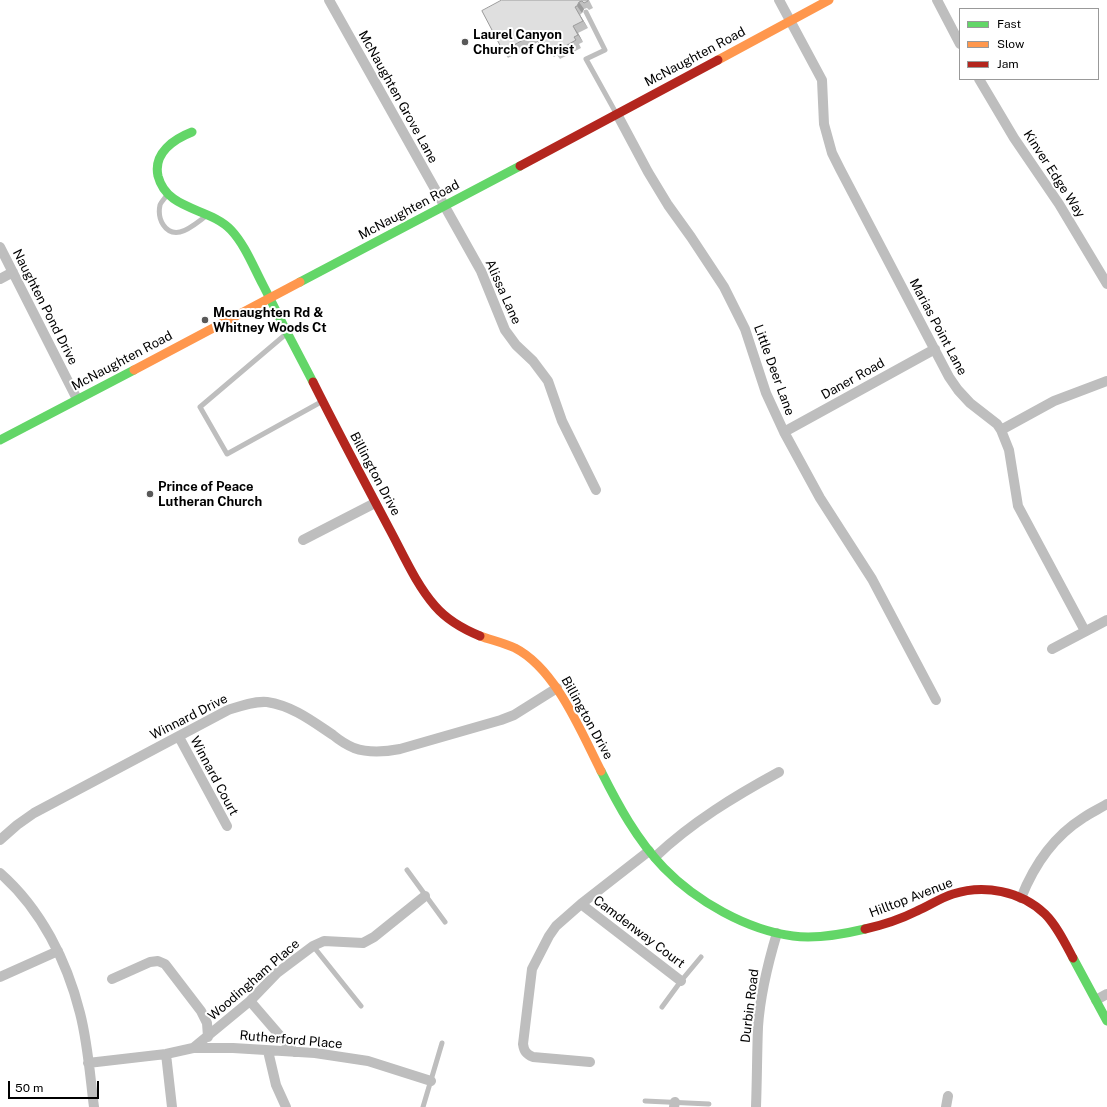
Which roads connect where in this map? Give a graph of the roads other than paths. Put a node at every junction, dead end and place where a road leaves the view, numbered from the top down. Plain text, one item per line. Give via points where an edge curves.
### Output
1 (329, 0) edge
2 (779, 0) edge
3 (829, 0) edge
4 (937, 0) edge
5 (586, 12) edge
6 (790, 20) junction
7 (959, 42) edge
8 (980, 80) edge
9 (617, 114) junction
10 (192, 132) dead end
11 (167, 194) junction
12 (445, 206) junction
13 (209, 214) junction
14 (0, 247) edge
15 (13, 272) junction
16 (0, 279) edge
17 (1106, 280) edge
18 (270, 298) junction
19 (287, 333) junction
20 (935, 349) junction
21 (1107, 381) edge
22 (77, 399) junction
23 (323, 402) junction
24 (1002, 430) junction
25 (784, 432) junction
26 (0, 440) edge
27 (596, 490) dead end
28 (375, 503) junction
29 (303, 540) dead end
30 (1107, 620) edge
31 (1085, 631) junction
32 (1052, 649) dead end
33 (557, 688) junction
34 (936, 700) dead end
35 (179, 737) junction
36 (779, 772) dead end
37 (1107, 804) edge
38 (227, 826) dead end
39 (0, 840) edge
40 (652, 854) junction
41 (407, 870) dead end
42 (0, 872) edge
43 (425, 896) junction
44 (1021, 898) junction
45 (581, 904) junction
46 (445, 922) dead end
47 (777, 933) junction
48 (312, 946) junction
49 (58, 951) junction
50 (701, 957) dead end
51 (0, 977) edge
52 (112, 979) dead end
53 (681, 980) junction
54 (1107, 994) edge
55 (1096, 1000) junction
56 (250, 1001) junction
57 (360, 1006) dead end
58 (662, 1007) dead end
59 (1107, 1021) edge
60 (208, 1037) junction
61 (442, 1043) dead end
62 (193, 1048) junction
63 (268, 1051) junction
64 (294, 1052) junction
65 (166, 1054) junction
66 (590, 1062) dead end
67 (88, 1063) junction
68 (431, 1081) junction
69 (948, 1096) dead end
70 (645, 1101) dead end
71 (709, 1104) dead end
72 (674, 1105) edge
73 (94, 1107) edge
74 (172, 1107) edge
75 (286, 1107) edge
76 (423, 1107) edge
77 (756, 1107) edge
78 (946, 1107) edge

1 - 12 street, McNaughten Grove Lane
2 - 6 street, Marias Point Lane
3 - 6 street, McNaughten Road
4 - 7 street
5 - 9 lane via 605,50 586,59
6 - 9 street, McNaughten Road
6 - 20 street, Marias Point Lane via 822,80 824,124 832,153
8 - 17 street, Kinver Edge Way
9 - 12 street, McNaughten Road
9 - 25 street, Little Deer Lane via 668,205 714,270 734,305 745,329 766,393
10 - 11 street via 183,135 161,154 157,166 158,175
11 - 13 street, Billington Drive via 174,200
11 - 13 lane via 160,205 160,216 167,231 182,232
12 - 18 street, McNaughten Road
12 - 27 street, Alissa Lane via 481,271 505,330 548,380 562,421
13 - 18 street, Billington Drive via 232,231
14 - 15 street, Naughten Pond Drive
15 - 16 street
15 - 22 street, Naughten Pond Drive
18 - 19 street, Billington Drive
18 - 22 street, McNaughten Road
19 - 23 street, Billington Drive
19 - 23 lane via 200,407 227,454
20 - 24 street, Marias Point Lane via 958,390
20 - 25 street, Daner Road
21 - 24 street via 1054,401
22 - 26 street, McNaughten Road
23 - 28 street, Billington Drive
24 - 31 street, Marias Point Lane via 1009,450 1018,506
25 - 34 street, Little Deer Lane via 820,498 872,579
28 - 29 street
28 - 33 street, Billington Drive via 419,584 446,618 485,638 513,647 541,667
30 - 31 street
31 - 32 street
33 - 35 street, Winnard Drive via 514,715 501,720 385,752 354,748 302,714 266,702 228,710
33 - 40 street, Billington Drive via 635,831
35 - 38 street, Winnard Court
35 - 39 street, Winnard Drive via 34,813
36 - 40 street, Camdenway Court via 742,792
37 - 44 street via 1068,828 1050,846 1027,883
40 - 45 street, Camdenway Court
40 - 47 street, Billington Drive via 700,899 726,913
41 - 43 lane
42 - 49 street via 27,900
43 - 46 lane
43 - 48 street, Woodingham Place via 363,943 324,941
44 - 47 street, Hilltop Avenue via 988,890 963,892 875,928 837,934 797,936
44 - 55 street, Hilltop Avenue via 1044,914 1054,925
45 - 53 street, Camdenway Court
45 - 66 street, Camdenway Court via 556,926 532,969 523,1044 527,1055
47 - 77 street, Durbin Road via 763,990 758,1025
48 - 56 street, Woodingham Place via 277,974
48 - 57 lane
49 - 51 street
49 - 67 street via 81,1015
50 - 53 lane
52 - 60 street via 150,962 165,964 201,1011 207,1023
53 - 58 lane
54 - 55 street
55 - 59 street, Hilltop Avenue
56 - 60 street, Woodingham Place
56 - 64 street
60 - 62 street, Woodingham Place
61 - 68 lane
62 - 63 street, Rutherford Place
62 - 65 street, Woodingham Place
63 - 64 street, Rutherford Place
63 - 75 street via 276,1085
64 - 68 street, Rutherford Place via 368,1061
65 - 67 street, Woodingham Place
65 - 74 street
67 - 73 street
68 - 76 lane
69 - 78 street
70 - 72 lane
71 - 72 lane

